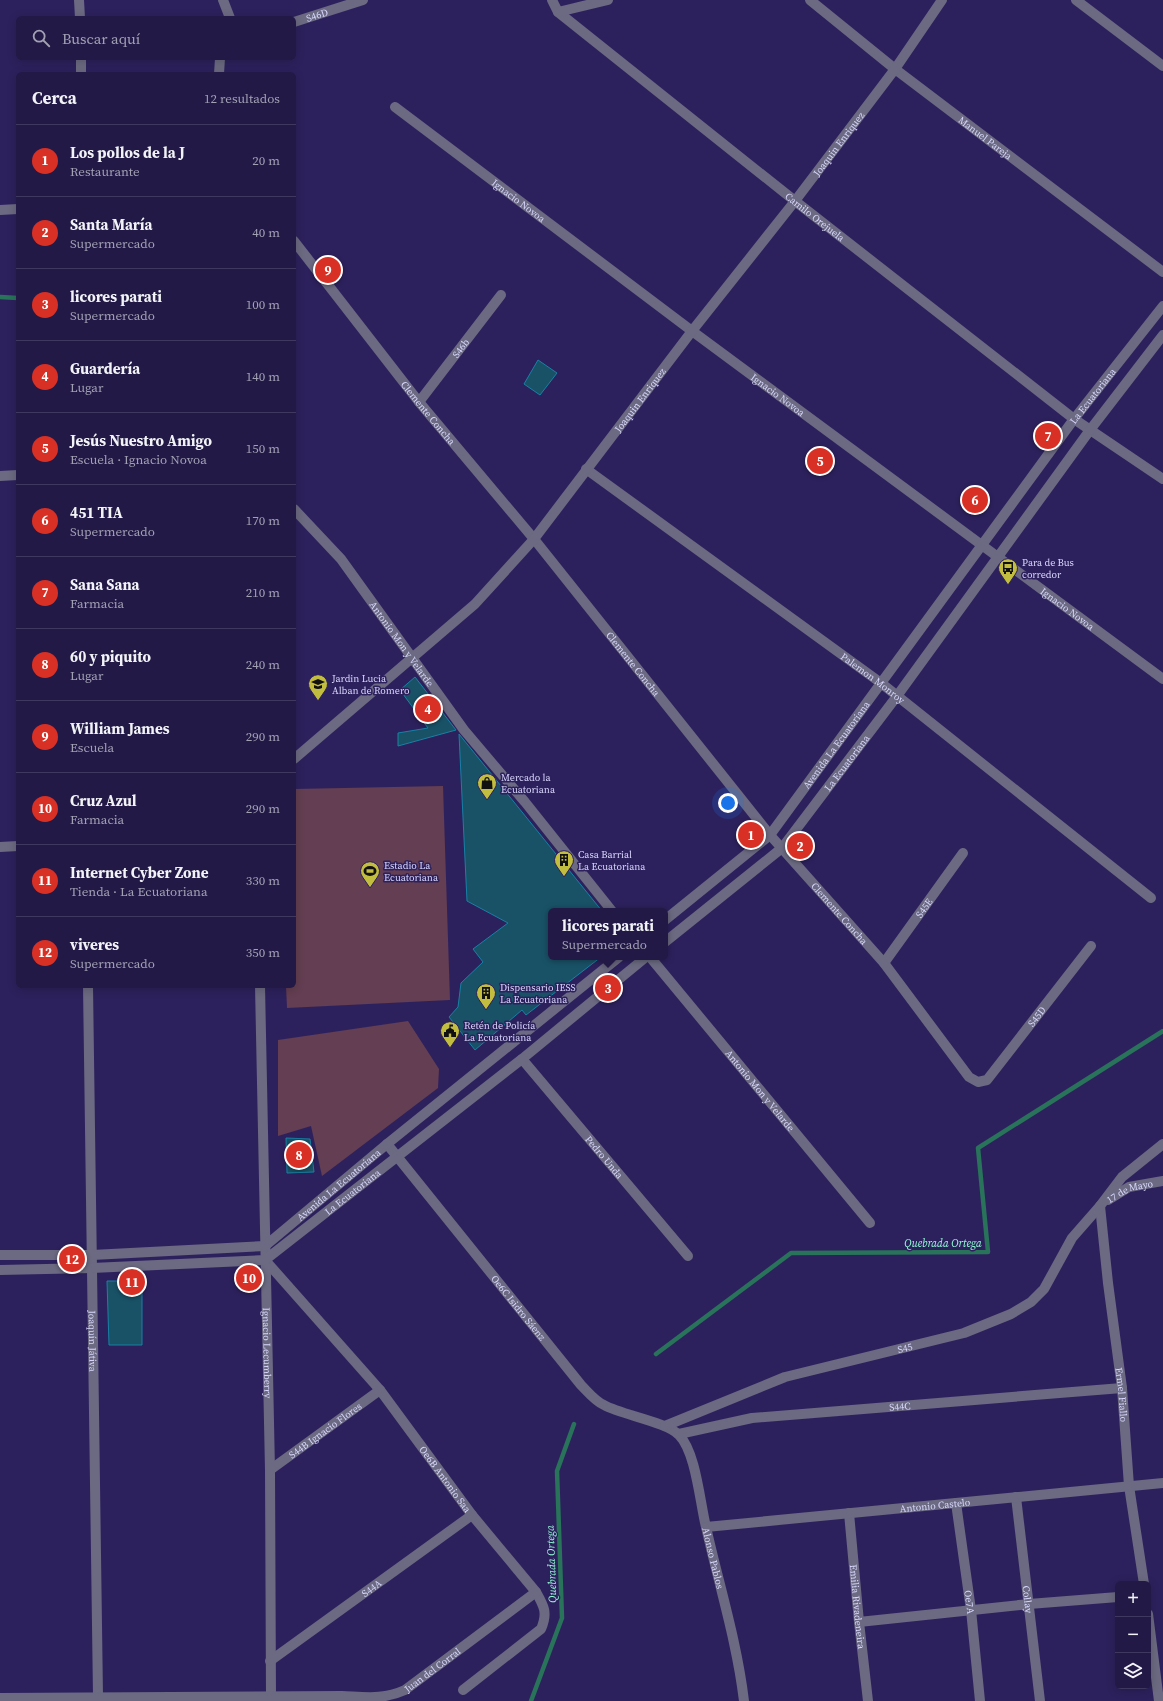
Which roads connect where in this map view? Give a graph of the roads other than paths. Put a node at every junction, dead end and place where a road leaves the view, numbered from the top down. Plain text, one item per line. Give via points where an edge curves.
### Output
1 (80, 0) edge
2 (223, 0) edge
3 (363, 0) edge
4 (552, 0) edge
5 (608, 0) edge
6 (810, 0) edge
7 (942, 0) edge
8 (1076, 0) edge
9 (558, 12) junction
10 (80, 16) edge
11 (229, 16) edge
12 (296, 21) edge
13 (81, 60) edge
14 (220, 60) edge
15 (1163, 66) edge
16 (895, 69) junction
17 (81, 72) edge
18 (219, 72) edge
19 (395, 107) dead end
20 (795, 201) junction
21 (16, 209) edge
22 (0, 210) edge
23 (296, 244) edge
24 (1163, 272) edge
25 (501, 294) dead end
26 (1163, 306) edge
27 (692, 331) junction
28 (1163, 335) edge
29 (419, 402) junction
30 (1074, 419) junction
31 (1090, 430) junction
32 (586, 469) junction
33 (16, 475) edge
34 (0, 476) edge
35 (1163, 480) edge
36 (296, 511) edge
37 (534, 539) junction
38 (982, 544) junction
39 (997, 556) junction
40 (411, 658) junction
41 (1163, 679) edge
42 (881, 683) junction
43 (897, 696) junction
44 (296, 756) edge
45 (770, 835) junction
46 (16, 846) edge
47 (0, 847) edge
48 (782, 848) junction
49 (963, 853) dead end
50 (1151, 898) dead end
51 (610, 908) edge
52 (668, 918) edge
53 (668, 940) edge
54 (1091, 946) dead end
55 (615, 960) edge
56 (642, 960) edge
57 (652, 960) edge
58 (884, 963) junction
59 (88, 988) edge
60 (260, 988) edge
61 (522, 1058) junction
62 (978, 1082) joint
63 (387, 1144) junction
64 (1163, 1144) edge
65 (397, 1157) junction
66 (1163, 1181) edge
67 (1100, 1206) junction
68 (870, 1223) dead end
69 (265, 1246) junction
70 (0, 1255) edge
71 (92, 1255) junction
72 (688, 1256) dead end
73 (265, 1260) junction
74 (92, 1268) junction
75 (0, 1270) edge
76 (1122, 1388) junction
77 (380, 1390) junction
78 (665, 1426) junction
79 (679, 1434) junction
80 (270, 1470) junction
81 (1163, 1483) edge
82 (1130, 1486) junction
83 (1016, 1497) junction
84 (956, 1503) junction
85 (849, 1513) junction
86 (472, 1515) junction
87 (706, 1527) junction
88 (1144, 1581) edge
89 (536, 1592) junction
90 (1115, 1598) edge
91 (1029, 1604) junction
92 (971, 1610) junction
93 (1148, 1617) edge
94 (858, 1622) junction
95 (270, 1661) junction
96 (463, 1690) dead end
97 (98, 1696) junction
98 (272, 1696) junction
99 (0, 1698) edge
100 (134, 1698) edge
101 (342, 1698) edge
102 (25, 1699) edge
103 (744, 1701) edge
104 (868, 1701) edge
105 (980, 1701) edge
106 (1040, 1701) edge
107 (1159, 1701) edge

1 - 10 street
2 - 11 street
3 - 12 street, S46D
4 - 9 street
5 - 9 street
6 - 16 street, Manuel Pareja
7 - 16 street, Joaquin Enriquez
8 - 15 street
9 - 20 street, Camilo Orejuela
13 - 17 street
14 - 18 street
16 - 20 street, Joaquin Enriquez
16 - 24 street, Manuel Pareja
19 - 27 street, Ignacio Novoa
20 - 27 street, Joaquin Enriquez
20 - 30 street, Camilo Orejuela
21 - 22 street
23 - 29 street, Clemente Concha
25 - 29 street, S46b
26 - 30 street, La Ecuatoriana
27 - 32 street, Joaquin Enriquez
27 - 38 street, Ignacio Novoa
28 - 31 street, La Ecuatoriana
29 - 37 street, Clemente Concha
30 - 31 street, Camilo Orejuela
30 - 38 street, La Ecuatoriana
31 - 35 street, Camilo Orejuela
31 - 39 street, La Ecuatoriana
32 - 37 street, Joaquin Enriquez
32 - 42 street, Palemon Monroy
33 - 34 street
36 - 40 street, Antonio Mon y Velarde via 340,559
37 - 40 street, Joaquin Enriquez via 475,604
37 - 45 street, Clemente Concha
38 - 39 street, Ignacio Novoa
38 - 42 street, Avenida La Ecuatoriana
39 - 41 street, Ignacio Novoa
39 - 43 street, La Ecuatoriana
40 - 44 street, Joaquin Enriquez
40 - 51 street, Antonio Mon y Velarde via 464,730
42 - 43 street, Palemon Monroy
42 - 45 street, Avenida La Ecuatoriana
43 - 48 street, La Ecuatoriana
43 - 50 street, Palemon Monroy
45 - 48 street, Clemente Concha
45 - 52 street, Avenida La Ecuatoriana
46 - 47 street
48 - 53 street, La Ecuatoriana
48 - 58 street, Clemente Concha
49 - 58 street, S45E
54 - 62 street, S45D via 987,1080
55 - 63 street, Avenida La Ecuatoriana
56 - 61 street, La Ecuatoriana
57 - 68 street, Antonio Mon y Velarde
58 - 62 street, Clemente Concha via 969,1077
59 - 71 street, Joaquín Játiva
60 - 69 street, Ignacio Lecumberry
61 - 65 street, La Ecuatoriana
61 - 72 street, Pedro Unda
63 - 65 street, Oe6C Isidro Sáenz
63 - 69 street, Avenida La Ecuatoriana
64 - 67 street via 1122,1177
65 - 73 street, La Ecuatoriana
65 - 78 street, Oe6C Isidro Sáenz via 581,1385 603,1405 632,1417
66 - 67 street, 17 de Mayo via 1129,1187
67 - 76 street, Ermel Fiallo
67 - 78 street, S45 via 1072,1238 1044,1289 1031,1302 1011,1314 964,1333 785,1377
69 - 71 street
69 - 73 street, Ignacio Lecumberry
70 - 71 street
71 - 74 street, Joaquín Játiva
73 - 74 street
73 - 77 street, Oe6B Antonio Saa
73 - 80 street, Ignacio Lecumberry
74 - 75 street
74 - 97 street, Joaquín Játiva
76 - 79 street, S44C via 752,1418
76 - 82 street, Ermel Fiallo
77 - 80 street, S44B Ignacio Flores
77 - 86 street, Oe6B Antonio Saa
78 - 79 street
79 - 87 street, Alonso Pablos via 685,1443 696,1476
80 - 95 street, Ignacio Lecumberry
81 - 82 street, Antonio Castelo
82 - 83 street, Antonio Castelo
82 - 88 street, Ermel Fiallo
83 - 84 street, Antonio Castelo
83 - 91 street, Collay
84 - 85 street, Antonio Castelo
84 - 92 street, Oe7A
85 - 87 street, Antonio Castelo
85 - 94 street, Emilia Rivadeneira
86 - 89 street, Oe6B Antonio Saa
86 - 95 street, S44A
87 - 103 street, Alonso Pablos via 733,1637
89 - 96 street, Oe6B Antonio Saa via 545,1611 545,1620 540,1629
89 - 101 street, Juan del Corral via 404,1690 391,1696
90 - 91 street
91 - 92 street
91 - 106 street, Collay
92 - 94 street
92 - 105 street, Oe7A
93 - 107 street
94 - 104 street, Emilia Rivadeneira
95 - 98 street, Ignacio Lecumberry
97 - 100 street, Juan del Corral
97 - 102 street, Juan del Corral
98 - 100 street, Juan del Corral
98 - 101 street, Juan del Corral
99 - 102 street, Juan del Corral

